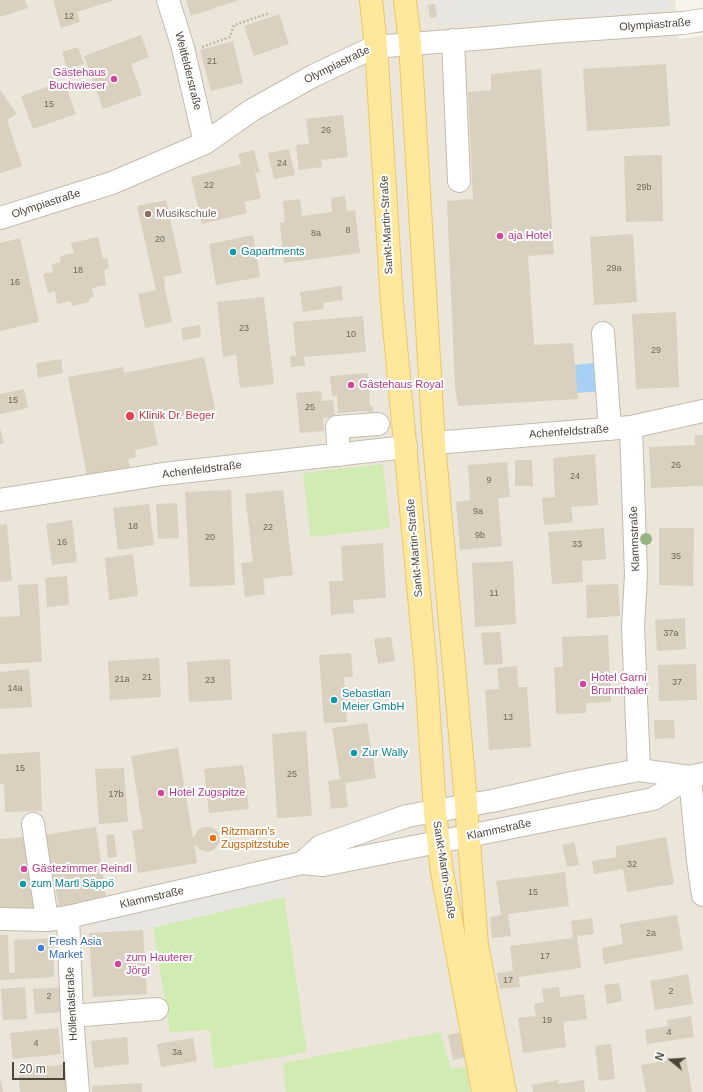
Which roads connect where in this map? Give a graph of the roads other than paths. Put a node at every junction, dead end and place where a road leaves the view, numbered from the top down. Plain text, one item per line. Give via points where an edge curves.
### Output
1 (168, 0) edge
2 (371, 0) edge
3 (405, 0) edge
4 (703, 20) edge
5 (453, 40) junction
6 (410, 43) junction
7 (376, 46) junction
8 (205, 143) junction
9 (459, 181) dead end
10 (0, 218) edge
11 (603, 333) dead end
12 (703, 411) edge
13 (378, 424) dead end
14 (621, 428) junction
15 (434, 443) junction
16 (406, 447) junction
17 (339, 455) junction
18 (0, 500) edge
19 (639, 770) junction
20 (696, 776) edge
21 (466, 806) junction
22 (435, 812) junction
23 (33, 824) dead end
24 (468, 837) junction
25 (438, 843) junction
26 (302, 863) junction
27 (703, 895) edge
28 (57, 918) junction
29 (0, 919) edge
30 (157, 1009) dead end
31 (72, 1016) junction
32 (78, 1092) edge
33 (483, 1092) edge
34 (505, 1092) edge

1 - 8 street, Weitfelderstraße via 185,52
2 - 7 main road, Sankt-Martin-Straße
3 - 6 main road, Sankt-Martin-Straße
4 - 5 street, Olympiastraße
5 - 6 street, Olympiastraße
5 - 9 street
6 - 7 street, Olympiastraße
6 - 15 main road, Sankt-Martin-Straße
7 - 8 street, Olympiastraße via 313,76 252,110
7 - 16 main road, Sankt-Martin-Straße via 392,303
8 - 10 street, Olympiastraße via 112,183
11 - 14 street, Klammstraße
12 - 14 street, Achenfeldstraße
13 - 17 street via 337,427
14 - 15 street, Achenfeldstraße
14 - 19 street, Klammstraße via 636,575 633,627
15 - 21 main road, Sankt-Martin-Straße
16 - 17 street, Achenfeldstraße
16 - 22 main road, Sankt-Martin-Straße
17 - 18 street, Achenfeldstraße via 163,474
19 - 20 street
19 - 21 street
20 - 24 street, Klammstraße via 653,799
20 - 27 street via 698,861
21 - 22 street
21 - 24 main road, Sankt-Martin-Straße
22 - 25 main road, Sankt-Martin-Straße
22 - 26 street via 407,816 320,846
23 - 28 street, Höllentalstraße
24 - 25 street, Klammstraße
24 - 34 main road, Sankt-Martin-Straße via 477,945
25 - 26 street, Klammstraße via 323,865
25 - 33 main road, Sankt-Martin-Straße
26 - 28 street, Klammstraße
28 - 29 street, Klammstraße
28 - 31 street, Höllentalstraße
30 - 31 street
31 - 32 street, Höllentalstraße

